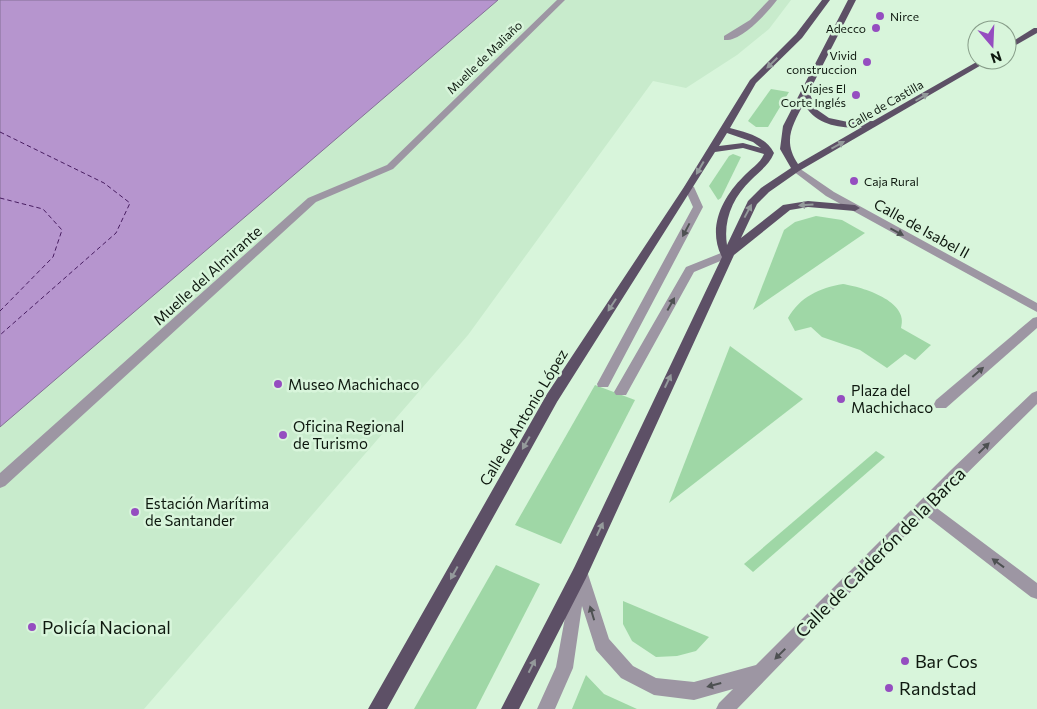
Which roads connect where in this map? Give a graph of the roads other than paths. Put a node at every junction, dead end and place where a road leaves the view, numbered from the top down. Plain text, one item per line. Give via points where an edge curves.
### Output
1 (561, 0) edge
2 (773, 0) edge
3 (826, 0) edge
4 (852, 0) edge
5 (1037, 30) edge
6 (727, 38) dead end
7 (1017, 42) edge
8 (969, 70) edge
9 (804, 92) junction
10 (446, 111) joint
11 (880, 121) junction
12 (723, 129) junction
13 (710, 150) junction
14 (763, 164) junction
15 (796, 168) junction
16 (689, 187) junction
17 (855, 208) junction
18 (726, 255) junction
19 (1037, 308) edge
20 (1037, 321) edge
21 (603, 384) dead end
22 (621, 392) dead end
23 (1037, 396) edge
24 (941, 404) dead end
25 (0, 482) edge
26 (925, 507) junction
27 (580, 573) junction
28 (1037, 592) edge
29 (761, 672) junction
30 (377, 709) edge
31 (510, 709) edge
32 (546, 709) edge
33 (725, 709) edge

1 - 10 street, Muelle de Maliaño
2 - 6 street via 759,18
3 -> 12 main road, Calle de Antonio López via 799,36 753,82
4 - 9 main road
5 - 7 main road
11 -> 8 main road, Calle de Castilla
9 - 11 main road via 812,110 834,122 862,125
9 - 15 main road via 784,140 786,154
10 - 25 street, Muelle del Almirante via 390,167 312,200
15 -> 11 main road, Calle de Castilla
12 - 13 main road, Calle de Antonio López
12 - 14 main road via 764,145 769,153
13 - 14 main road via 747,146 761,151
13 -> 16 main road, Calle de Antonio López
14 - 18 main road via 737,188 723,215 720,226
15 - 17 street, Calle de Isabel II
18 -> 15 main road via 757,197
16 -> 21 street via 698,207
16 -> 30 main road, Calle de Antonio López via 552,398
17 -> 18 main road via 808,204 787,207
17 -> 19 street, Calle de Isabel II
22 -> 18 street via 690,270
27 -> 18 main road
24 -> 20 street
26 -> 23 street, Calle de Calderón de la Barca
28 -> 26 street
26 -> 29 street, Calle de Calderón de la Barca
29 -> 27 street via 694,691 654,686 627,672 602,644
31 -> 27 main road
27 - 32 street via 564,668
29 - 33 street, Calle de Calderón de la Barca

